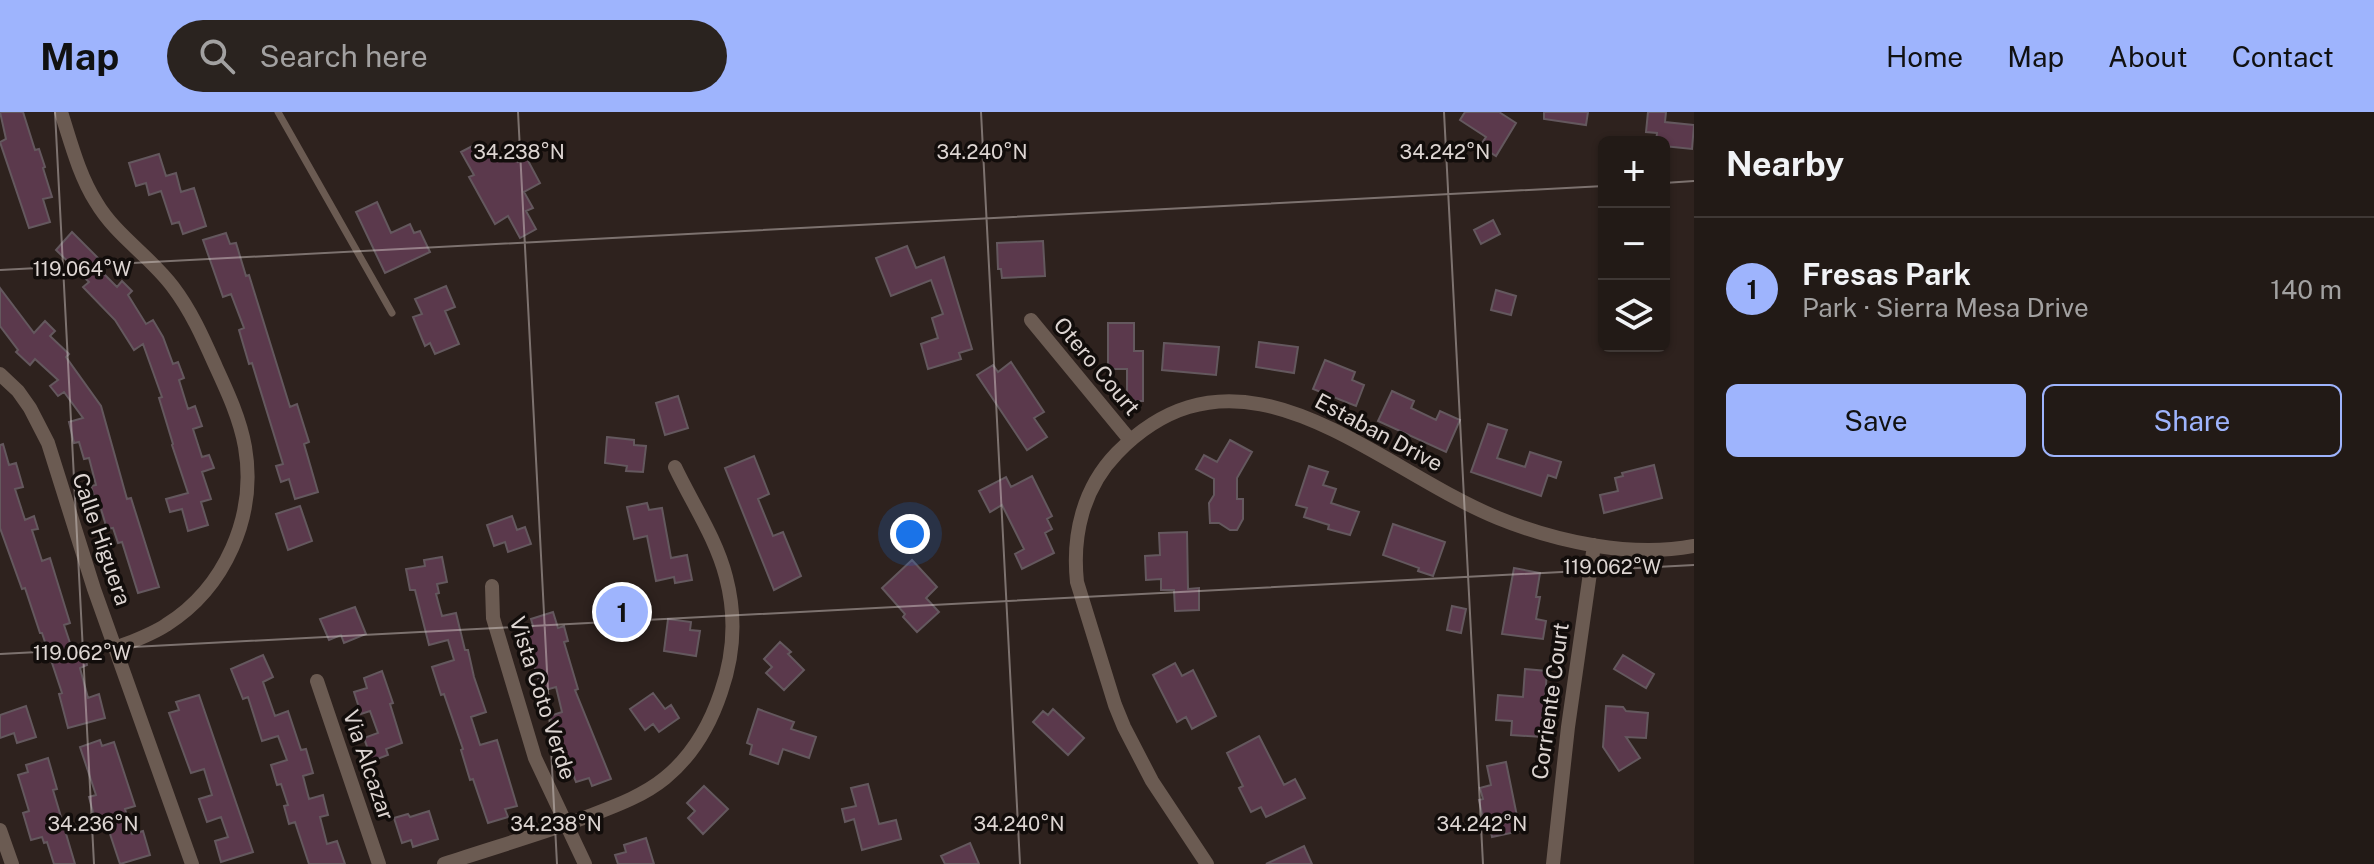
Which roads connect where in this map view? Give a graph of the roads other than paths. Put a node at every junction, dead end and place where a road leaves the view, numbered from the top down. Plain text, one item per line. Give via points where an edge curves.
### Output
1 (61, 112) edge
2 (278, 112) edge
3 (392, 313) dead end
4 (1031, 320) dead end
5 (0, 374) edge
6 (1130, 440) junction
7 (675, 467) dead end
8 (1594, 545) junction
9 (1694, 546) edge
10 (492, 586) dead end
11 (116, 648) junction
12 (317, 681) dead end
13 (565, 825) junction
14 (0, 830) edge
15 (12, 864) edge
16 (192, 864) edge
17 (379, 864) edge
18 (444, 864) edge
19 (585, 864) edge
20 (1207, 864) edge
21 (1553, 864) edge

1 - 11 street via 80,172 98,206 162,273 192,317 228,392 248,467 246,504 236,539 209,587 168,624
2 - 3 lane
4 - 6 street, Otero Court
5 - 11 street, Calle Higuera via 30,408 48,443
6 - 8 street, Estaban Drive via 1162,417 1205,403 1280,408 1319,423 1496,517
6 - 20 street, Estaban Drive via 1102,471 1085,503 1077,534 1077,582 1124,727 1152,781
7 - 13 street via 726,577 732,636 724,682 703,733 666,777 636,797
8 - 9 street, Estaban Drive via 1648,550
8 - 21 street, Corriente Court
10 - 13 street, Vista Coto Verde via 493,618 526,730
11 - 16 street, Calle Higuera
12 - 17 street, Via Alcazar
13 - 18 street
13 - 19 street, Vista Coto Verde
14 - 15 street

